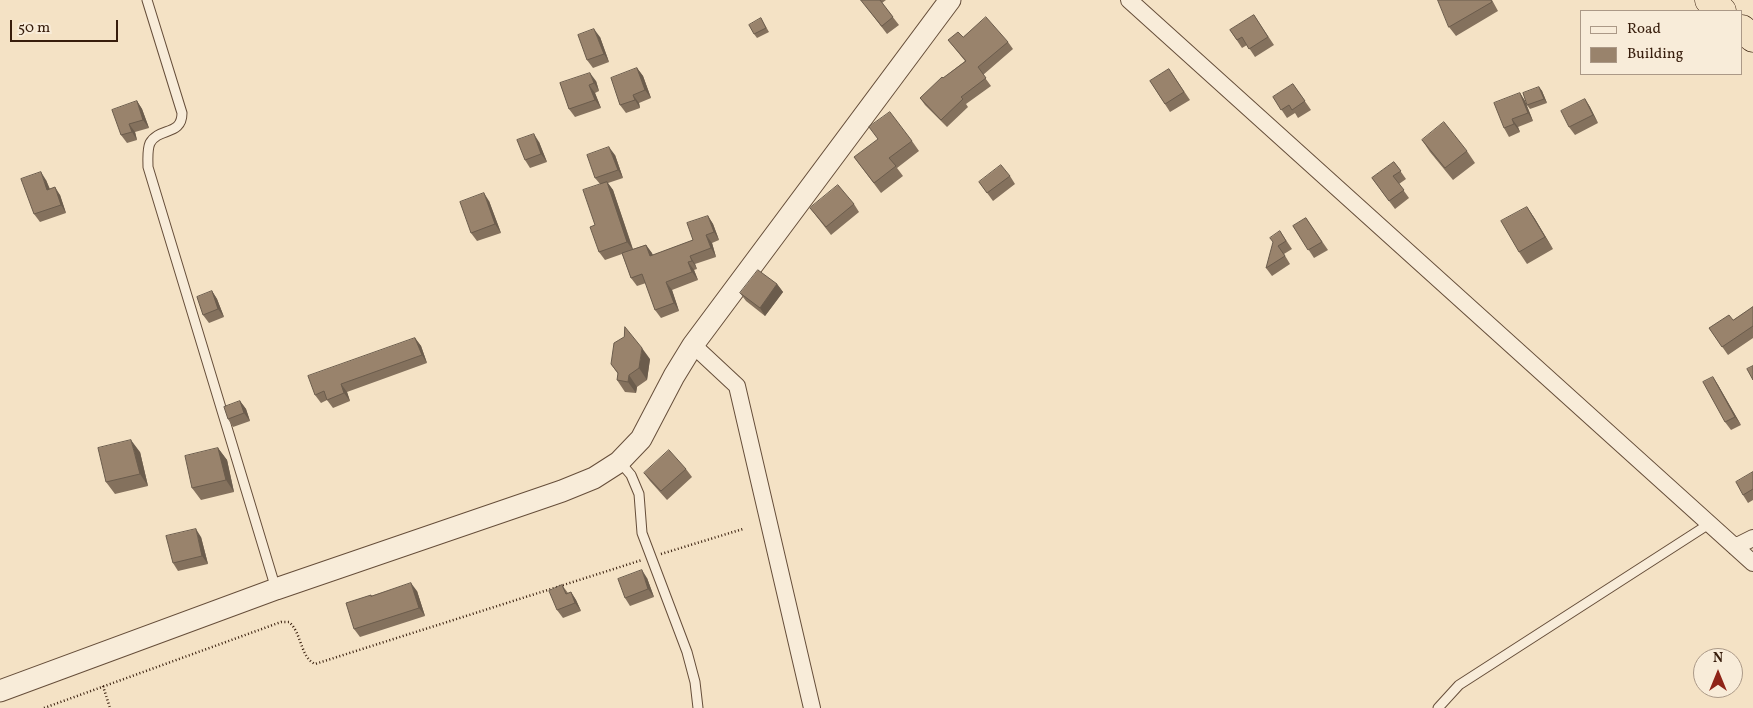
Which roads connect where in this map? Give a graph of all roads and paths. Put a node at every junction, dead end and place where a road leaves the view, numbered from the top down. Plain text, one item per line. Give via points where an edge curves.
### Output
1 (147, 0) edge
2 (950, 0) edge
3 (1129, 0) edge
4 (1709, 0) edge
5 (1721, 10) edge
6 (1743, 30) edge
7 (1753, 38) edge
8 (693, 345) junction
9 (620, 462) junction
10 (1709, 524) junction
11 (743, 529) dead end
12 (1753, 538) edge
13 (1735, 547) junction
14 (650, 558) junction
15 (1753, 563) edge
16 (276, 589) junction
17 (103, 686) junction
18 (0, 691) edge
19 (44, 708) edge
20 (110, 708) edge
21 (698, 708) edge
22 (812, 708) edge
23 (1438, 708) edge

1 - 16 lane via 182,113 178,126 150,143 148,167
2 - 8 street
3 - 10 street
4 - 5 highway
6 - 7 highway
8 - 9 street via 641,440
8 - 22 street via 737,386
9 - 14 lane via 631,475 639,494 642,533
9 - 16 street via 594,478 562,491
10 - 13 street
10 - 23 lane via 1459,685
11 - 14 path
12 - 13 street
13 - 15 street
14 - 17 path via 316,664 306,656 295,627 289,622 281,622
14 - 21 lane via 687,652
16 - 18 street
17 - 19 path
17 - 20 path

